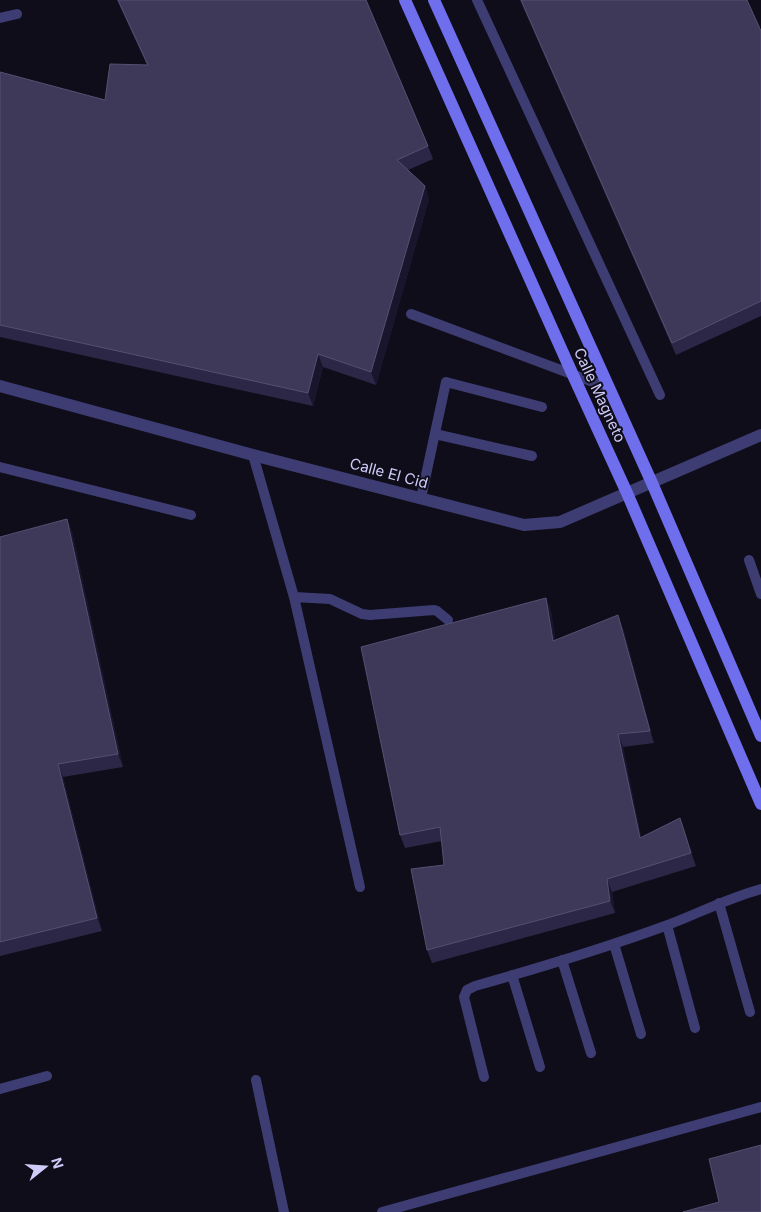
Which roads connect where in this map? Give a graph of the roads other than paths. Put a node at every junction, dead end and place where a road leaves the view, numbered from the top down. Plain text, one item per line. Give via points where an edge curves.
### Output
1 (405, 0) edge
2 (434, 0) edge
3 (477, 0) edge
4 (17, 14) dead end
5 (0, 18) edge
6 (411, 314) dead end
7 (572, 374) junction
8 (0, 386) edge
9 (609, 388) junction
10 (660, 395) dead end
11 (542, 407) dead end
12 (435, 434) junction
13 (761, 436) edge
14 (253, 455) junction
15 (532, 456) dead end
16 (0, 467) edge
17 (652, 483) junction
18 (627, 493) junction
19 (421, 498) junction
20 (191, 515) dead end
21 (749, 560) dead end
22 (761, 594) edge
23 (294, 597) junction
24 (448, 620) dead end
25 (761, 736) edge
26 (761, 804) edge
27 (360, 888) dead end
28 (761, 889) edge
29 (719, 903) junction
30 (667, 925) junction
31 (614, 944) junction
32 (562, 960) junction
33 (512, 975) junction
34 (750, 1012) dead end
35 (695, 1028) dead end
36 (641, 1034) dead end
37 (592, 1053) dead end
38 (540, 1068) dead end
39 (47, 1076) dead end
40 (484, 1077) dead end
41 (256, 1080) dead end
42 (0, 1089) edge
43 (761, 1107) edge
44 (284, 1212) edge
45 (382, 1212) edge

1 - 7 main road, Calle Magneto
2 - 9 main road, Calle Magneto
3 - 10 lane
4 - 5 lane
6 - 7 lane
7 - 9 lane
7 - 18 main road, Calle Magneto
8 - 14 street, Calle El Cid
9 - 17 main road, Calle Magneto
11 - 12 lane via 446,382
12 - 15 lane
12 - 19 lane
13 - 17 street, Calle El Cid
14 - 19 street, Calle El Cid
14 - 23 lane
16 - 20 lane
17 - 18 street, Calle El Cid
17 - 25 main road, Calle Magneto
18 - 19 street, Calle El Cid via 560,522 524,525
18 - 26 main road, Calle Magneto
21 - 22 lane
23 - 24 lane via 330,599 370,615 434,610
23 - 27 lane
28 - 29 lane
29 - 30 lane
29 - 34 lane
30 - 31 lane
30 - 35 lane
31 - 32 lane
31 - 36 lane
32 - 33 lane
32 - 37 lane
33 - 38 lane
33 - 40 lane via 475,986 467,990 464,997
39 - 42 lane
41 - 44 lane
43 - 45 lane

